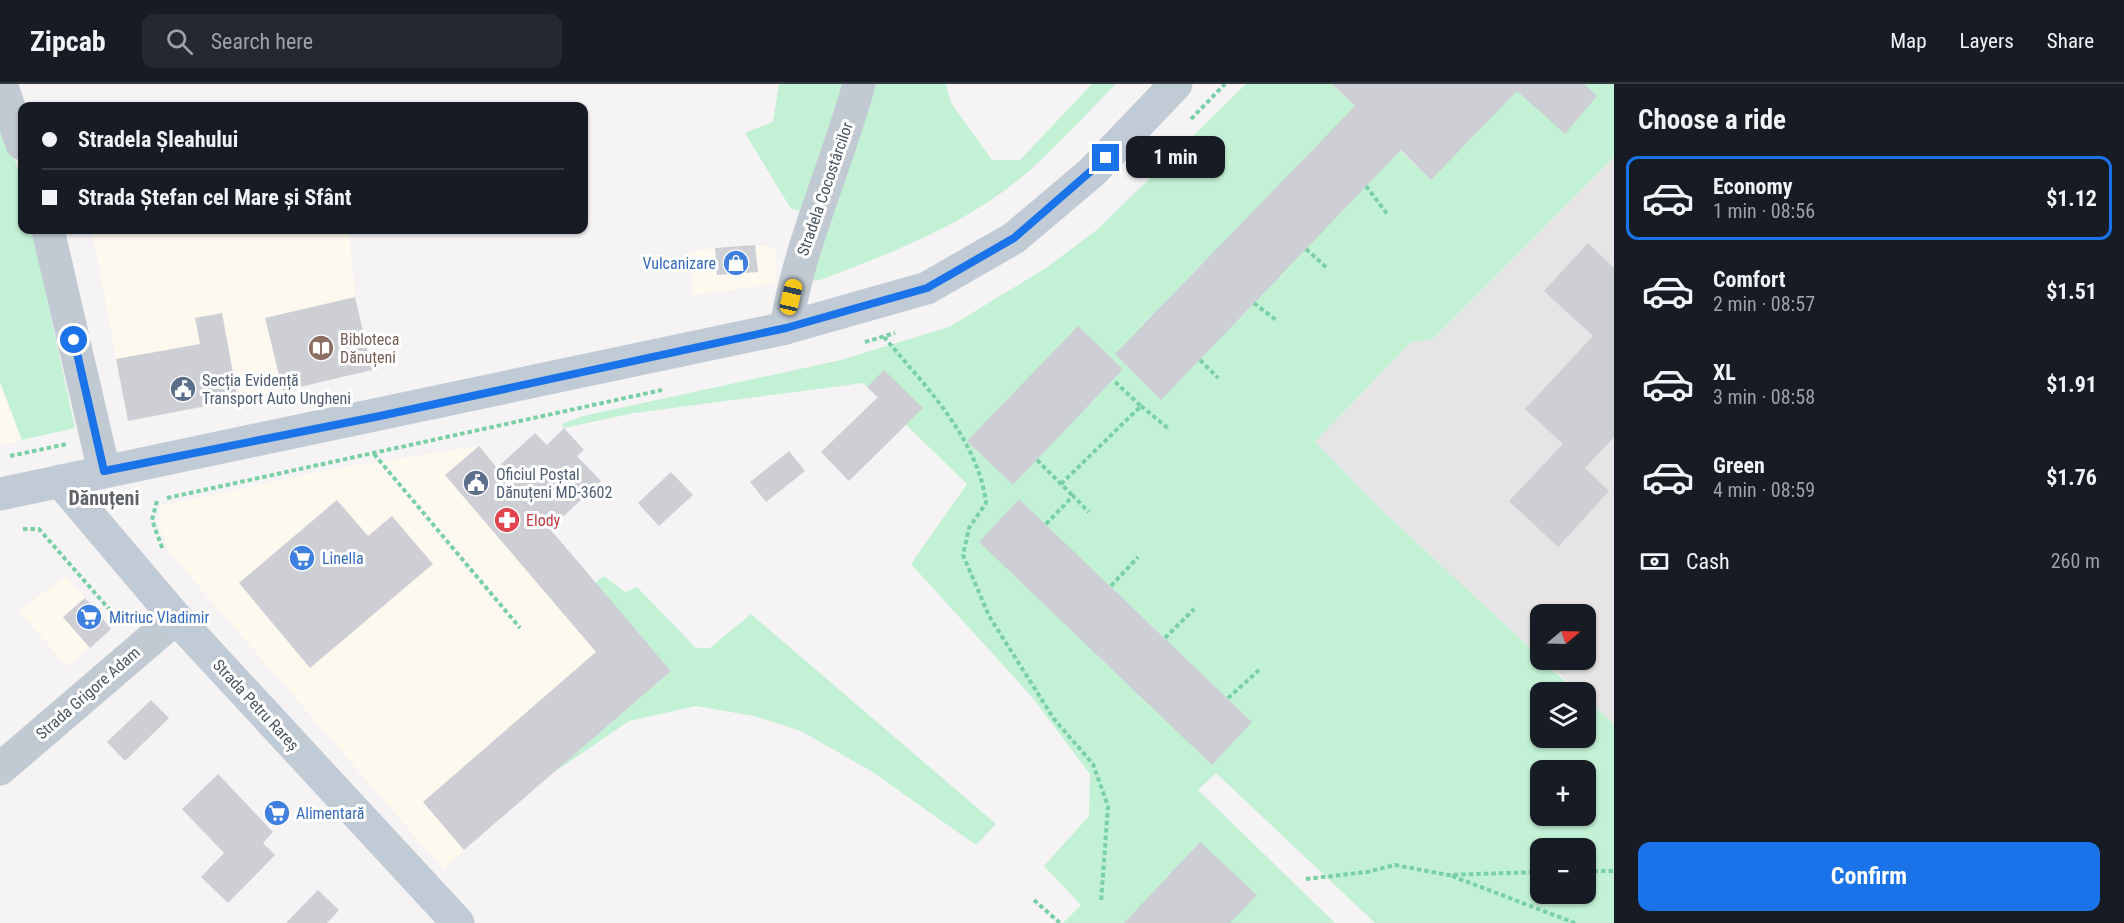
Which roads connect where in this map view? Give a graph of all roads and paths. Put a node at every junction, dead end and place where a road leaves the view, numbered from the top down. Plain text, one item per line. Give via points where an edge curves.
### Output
1 (1, 84) edge
2 (859, 84) edge
3 (1176, 84) edge
4 (18, 133) edge
5 (1366, 186) dead end
6 (1388, 215) dead end
7 (49, 234) edge
8 (1306, 249) dead end
9 (1329, 269) dead end
10 (1254, 303) dead end
11 (1276, 320) dead end
12 (786, 328) junction
13 (884, 338) dead end
14 (1200, 360) dead end
15 (1218, 378) dead end
16 (1113, 380) dead end
17 (1141, 406) junction
18 (1169, 429) dead end
19 (69, 443) dead end
20 (374, 454) dead end
21 (0, 458) edge
22 (1037, 460) dead end
23 (104, 471) junction
24 (60, 481) junction
25 (1061, 484) junction
26 (0, 494) edge
27 (1072, 496) junction
28 (1089, 512) dead end
29 (1046, 524) dead end
30 (23, 529) dead end
31 (1138, 557) dead end
32 (1111, 586) dead end
33 (1194, 609) dead end
34 (176, 618) junction
35 (118, 624) dead end
36 (520, 628) dead end
37 (1165, 638) dead end
38 (1259, 670) dead end
39 (1228, 699) dead end
40 (0, 769) edge
41 (1596, 871) edge
42 (1614, 871) edge
43 (1530, 872) edge
44 (1448, 875) junction
45 (1306, 879) dead end
46 (1034, 900) dead end
47 (1101, 902) dead end
48 (458, 923) edge
49 (1060, 923) edge
50 (1575, 923) edge

1 - 4 street
2 - 12 street, Stradela Cocostârcilor via 797,269
3 - 12 main road via 1091,173 1014,238 927,288
5 - 6 path
7 - 23 street
8 - 9 path
10 - 11 path
12 - 23 main road
13 - 47 path via 939,404 961,436 983,481 986,503 969,528 963,555 989,616 1054,719 1094,764 1108,806
14 - 15 path
16 - 17 path
17 - 18 path
17 - 25 path
19 - 21 path
20 - 36 path
22 - 25 path
23 - 24 main road
24 - 26 main road
24 - 34 main road, Strada Petru Rareș
25 - 27 path
27 - 28 path
27 - 29 path
30 - 35 path via 39,529
31 - 32 path
33 - 37 path
34 - 40 street, Strada Grigore Adam
34 - 48 main road, Strada Petru Rareș
38 - 39 path
41 - 42 path
43 - 44 path
44 - 45 path via 1395,865
44 - 50 path
46 - 49 path

